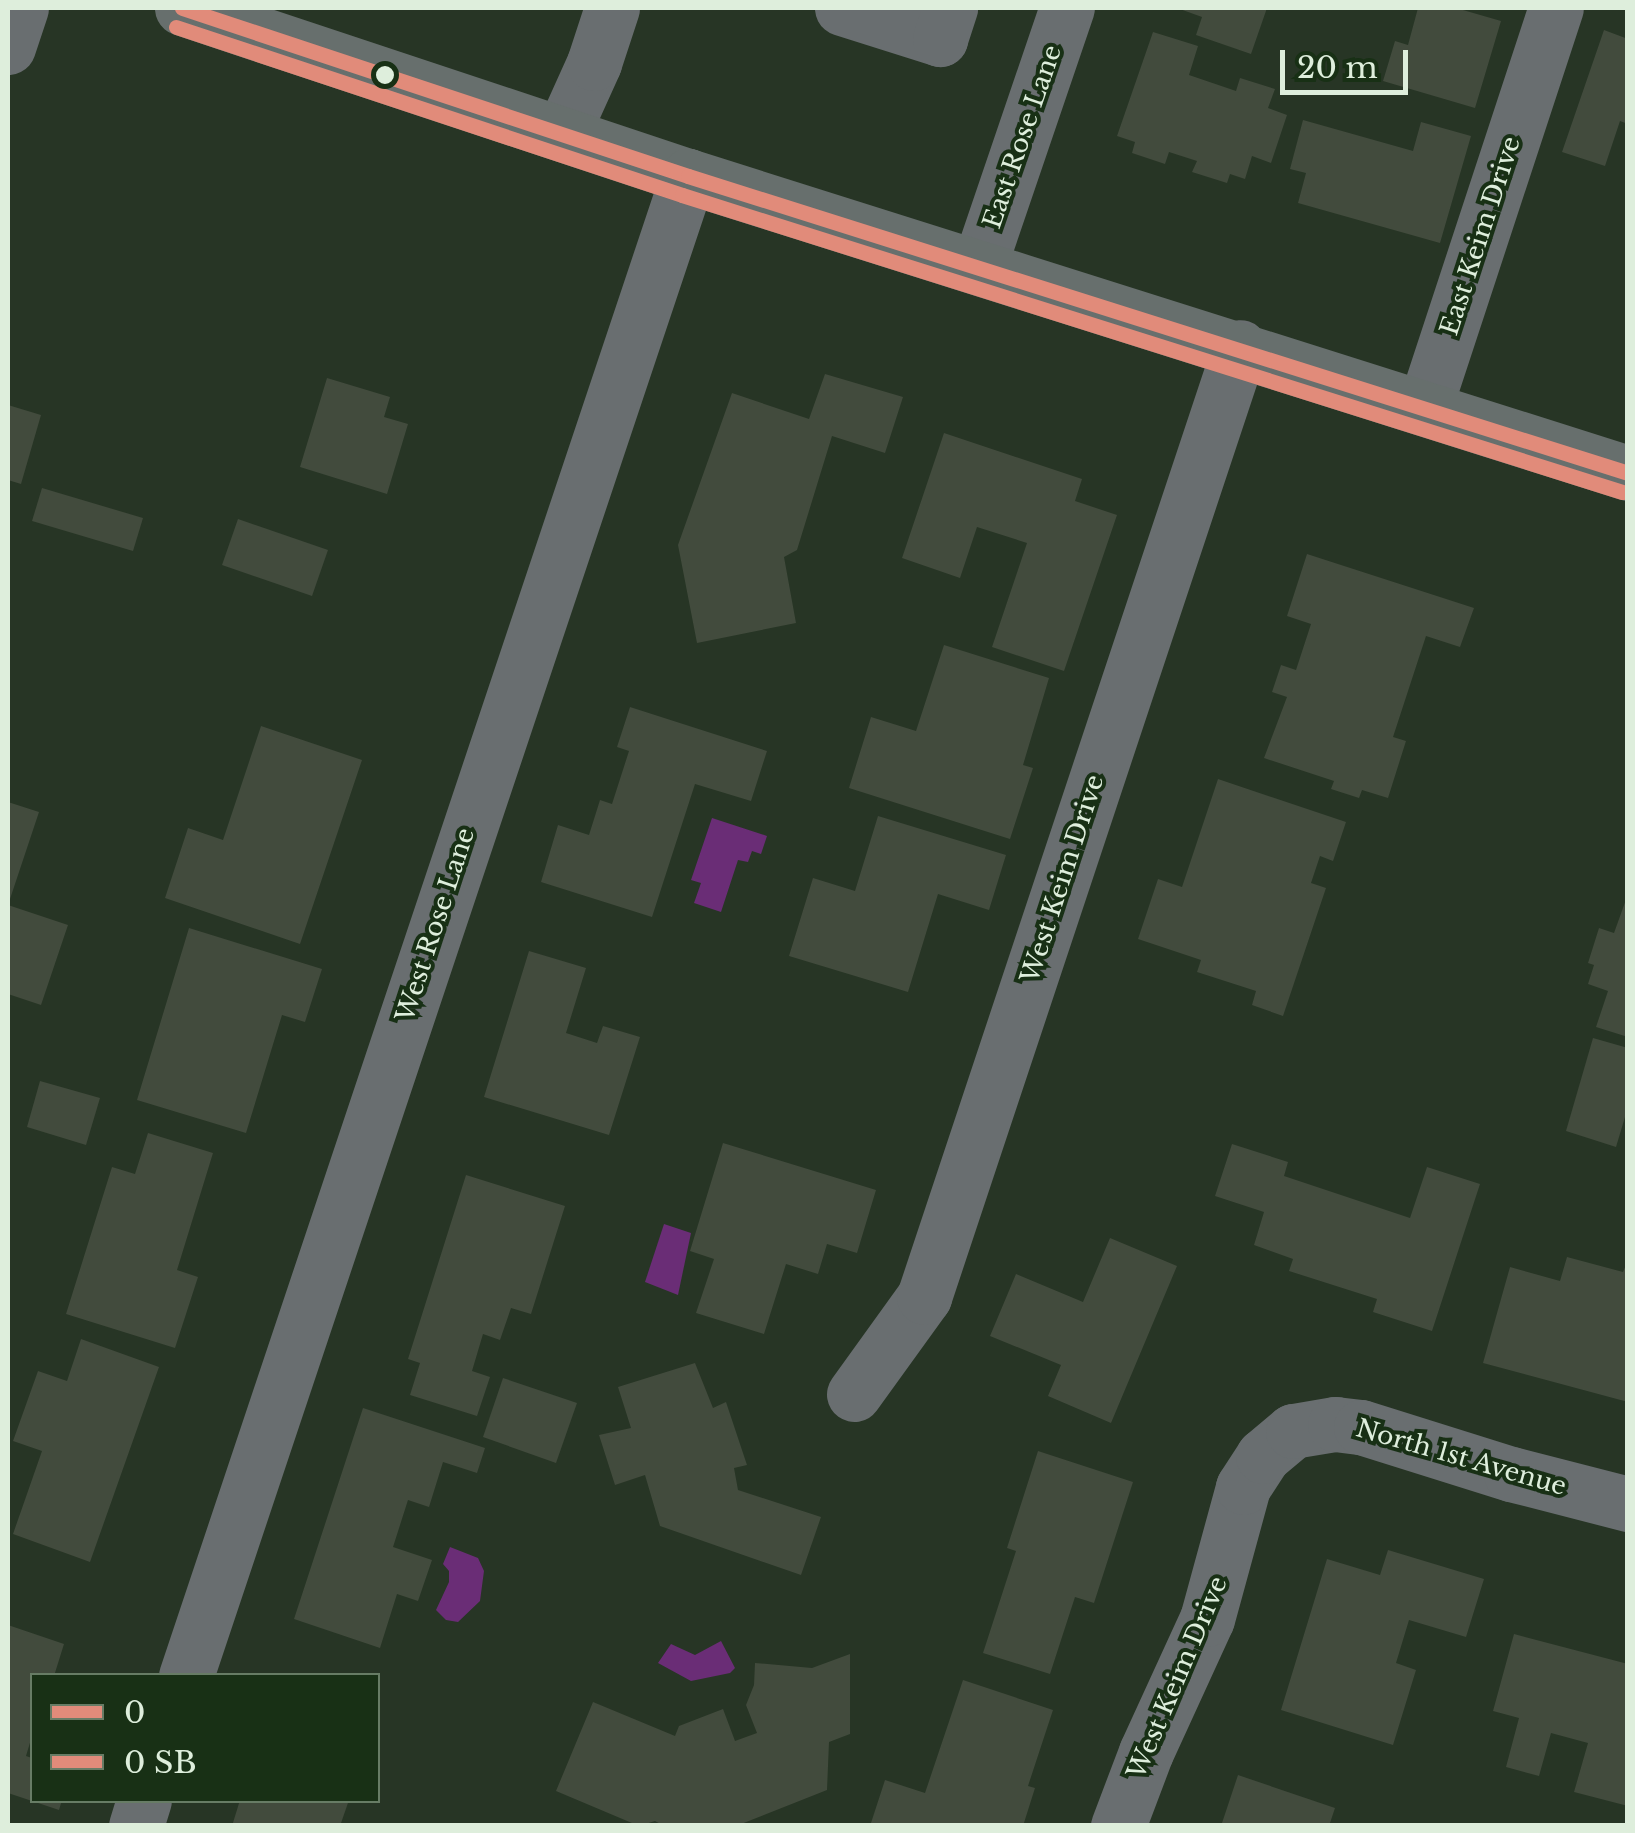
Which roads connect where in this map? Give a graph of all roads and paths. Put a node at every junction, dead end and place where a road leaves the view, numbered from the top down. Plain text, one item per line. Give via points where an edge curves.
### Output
1 (20, 8) edge
2 (182, 8) edge
3 (612, 8) edge
4 (842, 8) edge
5 (1068, 8) edge
6 (1556, 8) edge
7 (945, 23) edge
8 (8, 47) edge
9 (562, 134) junction
10 (688, 176) junction
11 (979, 266) junction
12 (1240, 347) junction
13 (1424, 406) junction
14 (1628, 473) edge
15 (854, 1394) dead end
16 (1294, 1431) joint
17 (1628, 1504) edge
18 (187, 1673) edge
19 (1118, 1826) edge

1 - 8 street
2 - 9 main road
3 - 9 street
4 - 7 street
5 - 11 street, East Rose Lane
6 - 13 street, East Keim Drive
9 - 10 main road
10 - 11 main road
10 - 18 street, West Rose Lane
11 - 12 main road
12 - 13 main road
12 - 15 street, West Keim Drive via 924,1297
13 - 14 main road
16 - 17 street, North 1st Avenue via 1361,1426
16 - 19 street, West Keim Drive via 1263,1456 1242,1486 1207,1620

